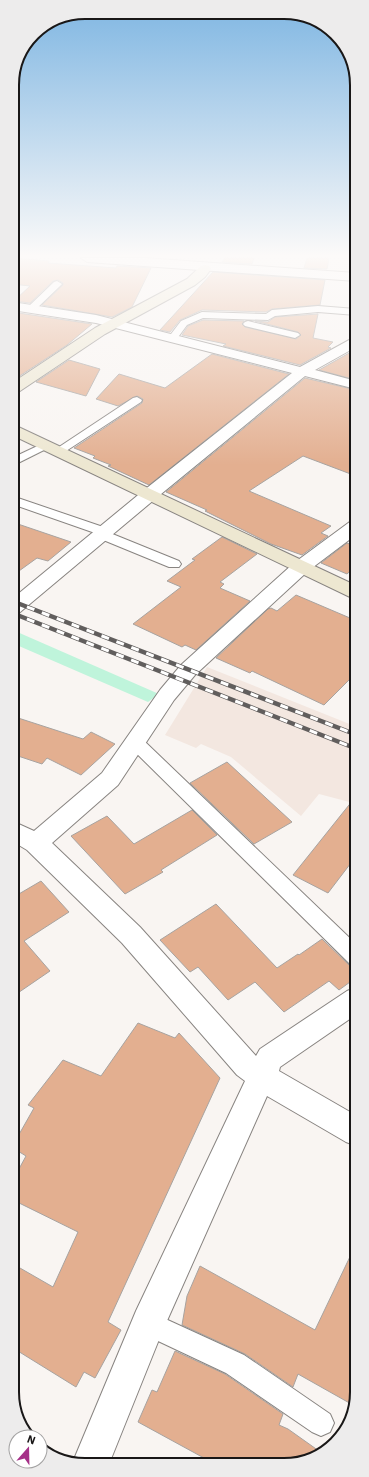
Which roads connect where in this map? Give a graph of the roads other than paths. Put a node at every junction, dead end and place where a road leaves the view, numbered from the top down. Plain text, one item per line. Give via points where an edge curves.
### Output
1 (106, 327) edge
2 (128, 327) edge
3 (181, 327) edge
4 (262, 327) edge
5 (294, 335) dead end
6 (173, 338) junction
7 (350, 347) edge
8 (303, 371) junction
9 (350, 383) edge
10 (19, 385) edge
11 (137, 400) dead end
12 (19, 432) edge
13 (52, 448) junction
14 (19, 460) edge
15 (149, 494) junction
16 (19, 503) edge
17 (350, 530) edge
18 (103, 533) junction
19 (174, 564) dead end
20 (301, 567) junction
21 (350, 590) edge
22 (19, 603) edge
23 (135, 742) junction
24 (19, 834) edge
25 (36, 843) junction
26 (350, 951) edge
27 (350, 1004) edge
28 (260, 1076) junction
29 (350, 1128) edge
30 (148, 1323) junction
31 (320, 1423) dead end
32 (92, 1458) edge

1 - 10 street
2 - 6 street
3 - 6 lane
4 - 5 lane
6 - 8 street
7 - 8 street
8 - 9 street
8 - 15 street
11 - 13 lane
12 - 13 street
13 - 14 lane
13 - 15 street
15 - 18 street
15 - 20 street
16 - 18 lane
17 - 20 street
18 - 19 lane
18 - 22 street
20 - 21 street
20 - 23 street via 188,670 167,695
23 - 25 street via 110,779
23 - 26 lane
24 - 25 street
25 - 28 street via 131,936 247,1066
27 - 28 street via 270,1058
28 - 29 street
28 - 30 street
30 - 31 lane via 235,1364
30 - 32 street

